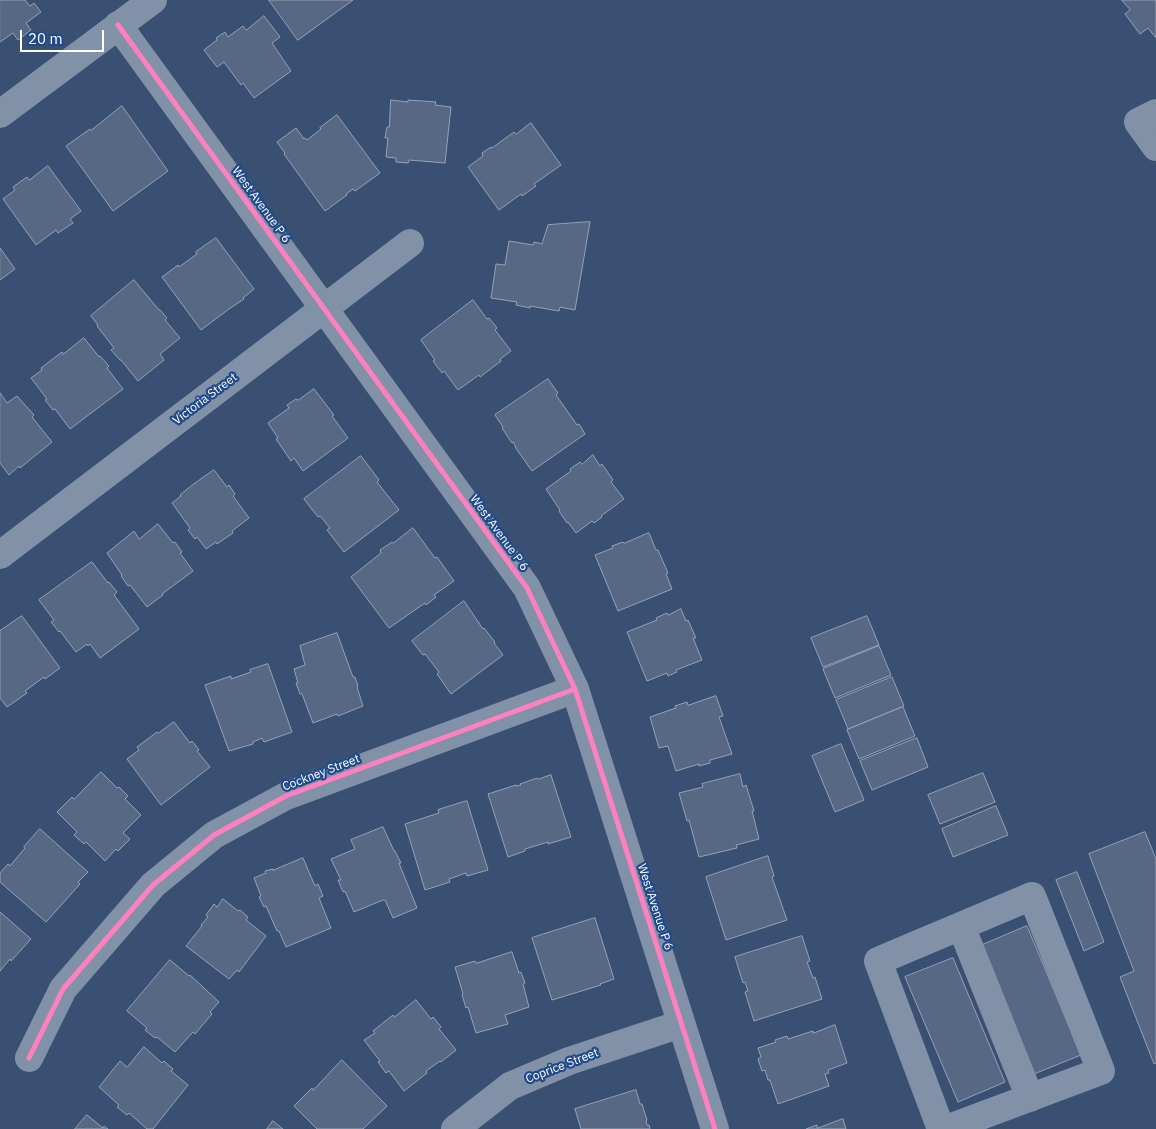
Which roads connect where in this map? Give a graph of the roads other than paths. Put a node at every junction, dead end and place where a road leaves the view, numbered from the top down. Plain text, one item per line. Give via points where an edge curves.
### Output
1 (154, 0) edge
2 (118, 25) junction
3 (1156, 113) edge
4 (0, 114) edge
5 (1156, 146) edge
6 (410, 243) dead end
7 (324, 308) junction
8 (0, 555) edge
9 (575, 690) junction
10 (961, 926) junction
11 (681, 1024) junction
12 (29, 1058) dead end
13 (1030, 1098) junction
14 (455, 1129) edge
15 (714, 1129) edge
16 (941, 1129) edge
17 (946, 1129) edge

1 - 2 street
2 - 4 street
2 - 7 street, West Avenue P 6
3 - 5 street via 1138,122
6 - 7 street, Victoria Street
7 - 8 street, Victoria Street
7 - 9 street, West Avenue P 6 via 527,588
9 - 11 street, West Avenue P 6
9 - 12 street, Cockney Street via 286,796 214,835 153,885 63,989
10 - 13 street
10 - 13 street via 1032,896 1101,1071
10 - 16 street via 878,961
11 - 14 street, Coprice Street via 569,1061 510,1086
11 - 15 street, West Avenue P 6
13 - 17 street

